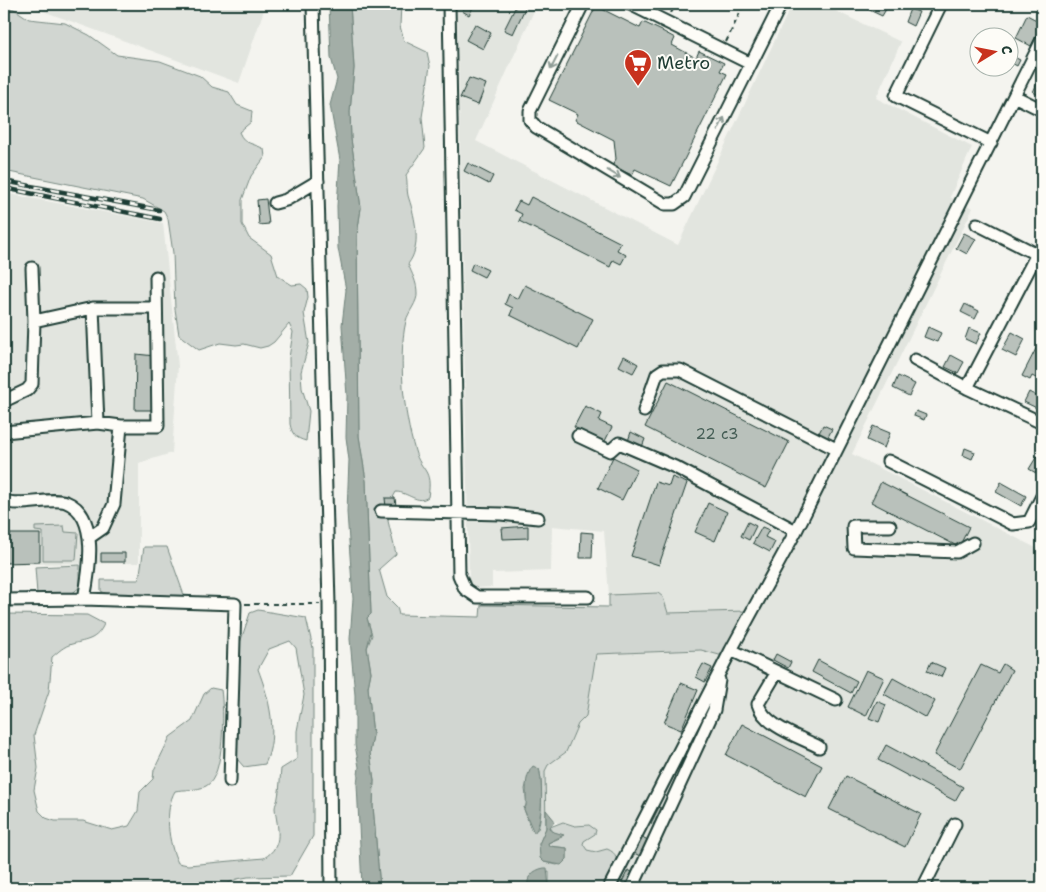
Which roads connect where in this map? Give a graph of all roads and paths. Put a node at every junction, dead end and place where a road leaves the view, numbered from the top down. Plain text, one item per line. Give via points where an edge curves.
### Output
1 (313, 4) edge
2 (449, 4) edge
3 (575, 4) edge
4 (583, 4) edge
5 (630, 4) edge
6 (744, 4) edge
7 (777, 4) edge
8 (941, 4) edge
9 (1042, 40) edge
10 (565, 42) junction
11 (722, 49) junction
12 (751, 64) junction
13 (1014, 96) junction
14 (1042, 110) edge
15 (991, 143) junction
16 (318, 181) junction
17 (275, 203) dead end
18 (977, 224) dead end
19 (1039, 255) edge
20 (32, 268) dead end
21 (156, 277) dead end
22 (93, 308) junction
23 (156, 308) junction
24 (34, 321) junction
25 (915, 360) dead end
26 (967, 388) junction
27 (4, 400) edge
28 (644, 411) dead end
29 (98, 423) junction
30 (1042, 423) edge
31 (121, 426) junction
32 (4, 432) edge
33 (578, 436) dead end
34 (836, 449) junction
35 (888, 461) dead end
36 (1042, 496) edge
37 (4, 501) edge
38 (381, 511) dead end
39 (458, 514) junction
40 (538, 518) dead end
41 (890, 526) dead end
42 (796, 531) junction
43 (90, 537) junction
44 (974, 543) dead end
45 (588, 597) dead end
46 (84, 599) junction
47 (4, 600) edge
48 (235, 604) junction
49 (329, 604) junction
50 (731, 650) junction
51 (777, 672) junction
52 (719, 673) junction
53 (836, 700) dead end
54 (818, 747) dead end
55 (230, 781) dead end
56 (955, 824) dead end
57 (332, 888) edge
58 (609, 888) edge
59 (632, 888) edge
60 (923, 888) edge

1 - 16 street
2 - 39 street
3 - 10 street via 566,21
4 - 10 street
5 - 11 street
6 - 11 path
7 - 12 street via 779,8
8 - 15 street via 896,96
9 - 13 street
10 -> 12 street via 530,111 530,120 536,127 665,204 674,204 684,197
11 - 12 street
13 - 14 street
13 - 15 street
15 - 34 street
16 - 17 street
16 - 49 street
18 - 19 street
19 - 26 street
20 - 24 street
21 - 23 street
22 - 23 street
22 - 24 street
22 - 29 street
23 - 31 street via 158,426
24 - 27 street via 32,384
25 - 26 street
26 - 30 street
28 - 34 street via 657,374 663,370 680,370
29 - 31 street
29 - 32 street
31 - 43 street via 114,504 103,528
33 - 42 street via 610,450 619,443 659,460
34 - 42 street
35 - 36 street via 1013,524 1029,522
37 - 43 street via 66,502 79,512
38 - 39 street
39 - 40 street
39 - 45 street via 459,576 465,589 476,596
41 - 44 street via 853,526 854,548 957,552
42 - 50 street
43 - 46 street via 90,563
46 - 47 street
46 - 48 street
48 - 49 path
48 - 55 street
49 - 57 street
50 - 51 street
50 - 52 street
51 - 53 street
51 - 54 street via 758,704 760,710 770,721
52 - 58 street
52 - 59 street via 714,710
56 - 60 street

